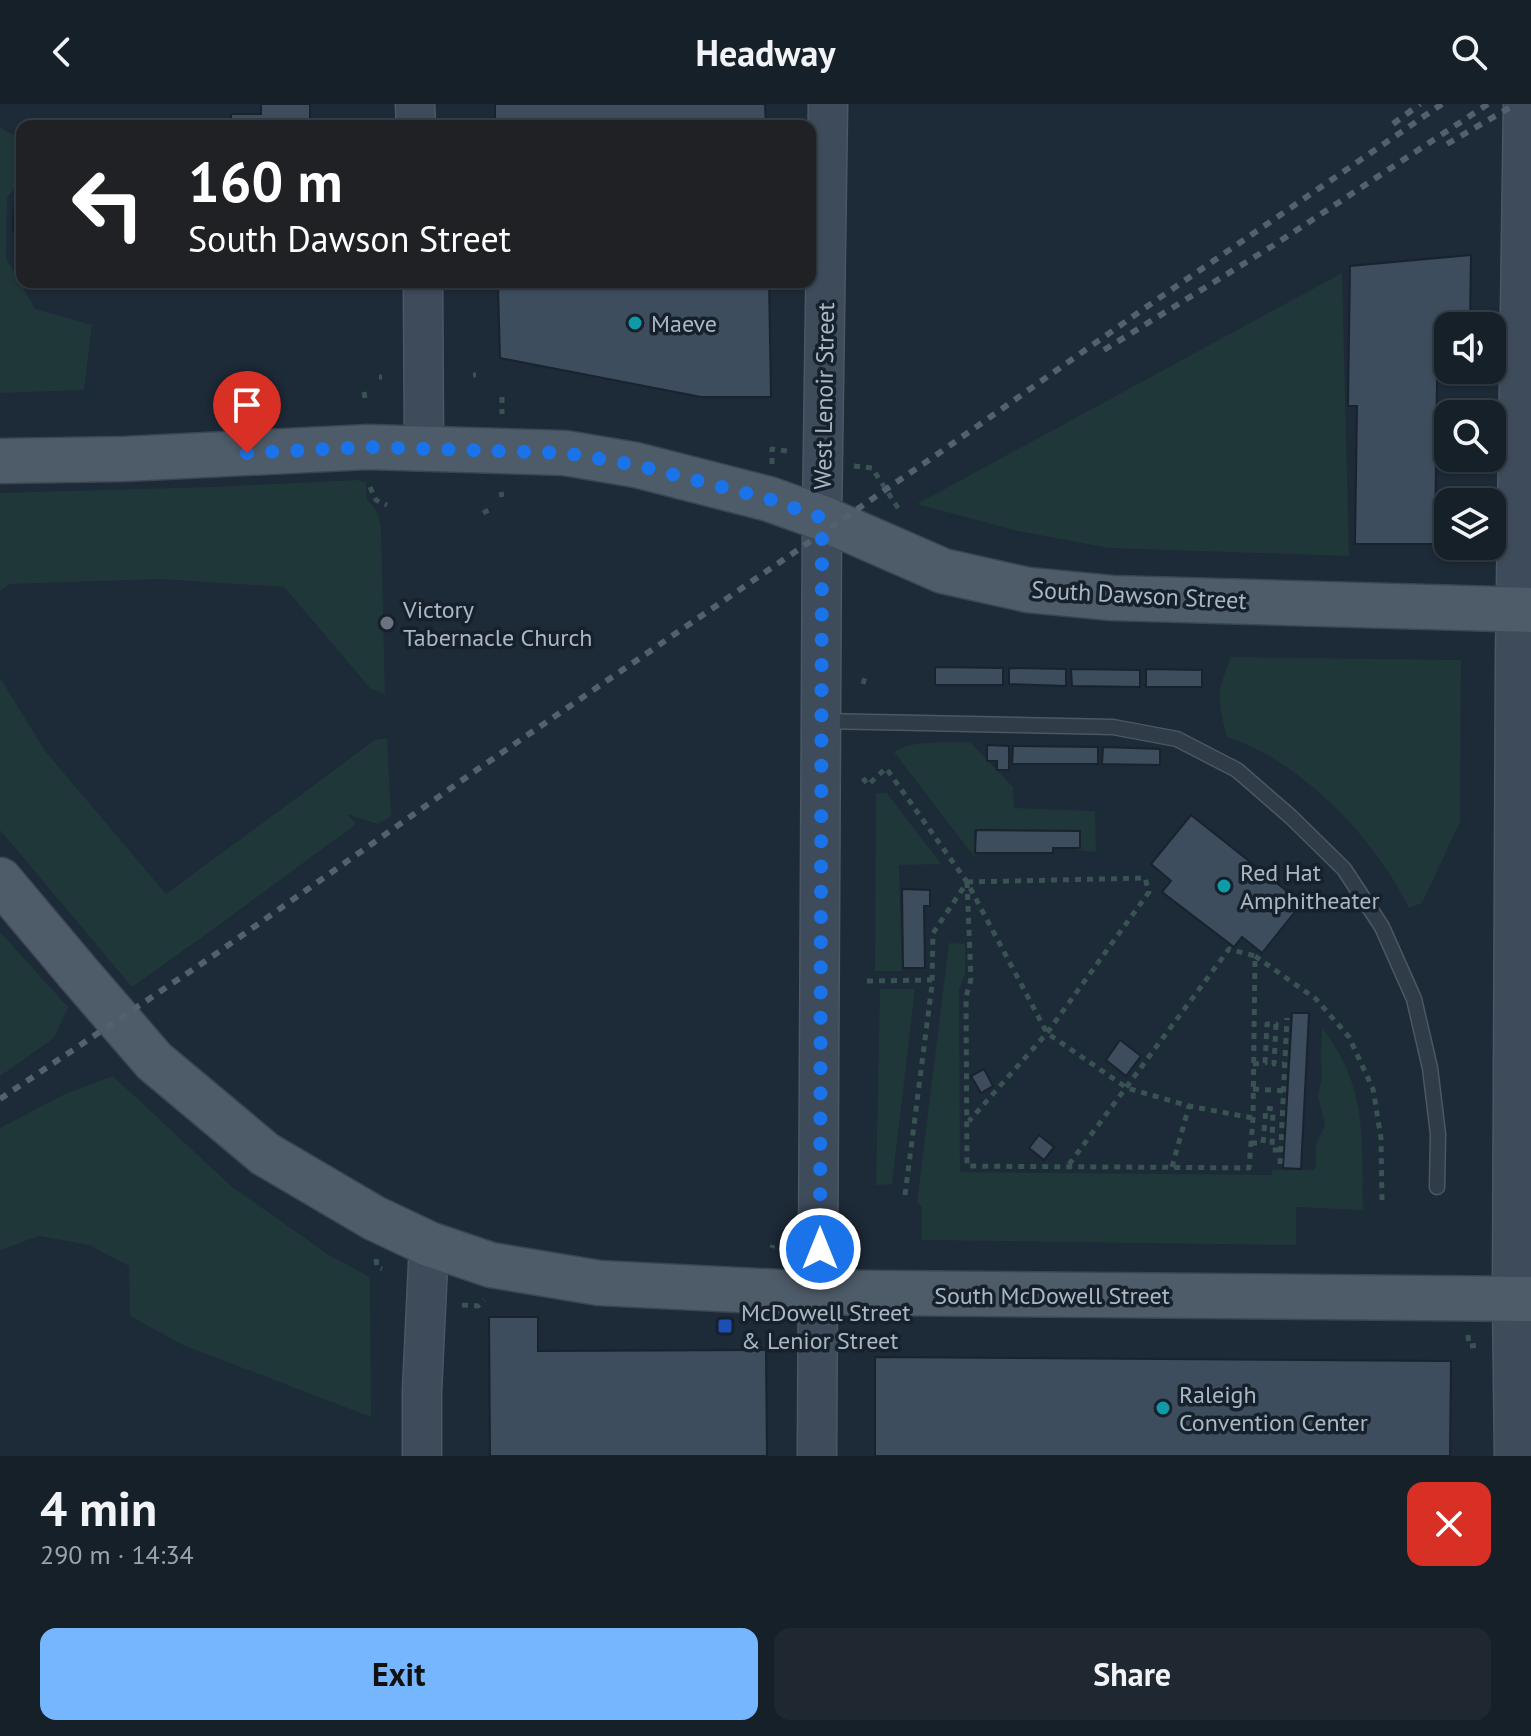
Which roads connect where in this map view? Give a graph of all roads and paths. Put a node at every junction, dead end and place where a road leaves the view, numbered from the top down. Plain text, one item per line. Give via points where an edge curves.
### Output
1 (828, 104) edge
2 (1523, 104) edge
3 (423, 288) edge
4 (502, 397) dead end
5 (502, 415) dead end
6 (424, 448) junction
7 (787, 451) dead end
8 (0, 461) edge
9 (772, 465) dead end
10 (853, 466) dead end
11 (370, 487) dead end
12 (387, 505) dead end
13 (491, 509) dead end
14 (483, 513) dead end
15 (903, 515) dead end
16 (822, 518) junction
17 (1523, 610) edge
18 (821, 721) junction
19 (863, 778) dead end
20 (0, 880) edge
21 (967, 882) junction
22 (1255, 956) junction
23 (932, 980) junction
24 (867, 981) dead end
25 (1287, 1018) dead end
26 (1047, 1033) junction
27 (1253, 1064) junction
28 (1284, 1064) junction
29 (1127, 1088) junction
30 (1253, 1089) junction
31 (1285, 1091) junction
32 (1189, 1106) junction
33 (1253, 1118) junction
34 (967, 1122) junction
35 (1251, 1143) junction
36 (1280, 1150) junction
37 (1280, 1164) dead end
38 (1067, 1167) junction
39 (1172, 1167) junction
40 (1437, 1187) dead end
41 (905, 1195) dead end
42 (1382, 1200) dead end
43 (429, 1244) junction
44 (818, 1292) junction
45 (1522, 1298) edge
46 (462, 1305) dead end
47 (478, 1306) dead end
48 (422, 1456) edge
49 (817, 1456) edge
50 (1514, 1456) edge

1 - 16 street, West Lenoir Street
2 - 17 street
3 - 6 street
4 - 5 path
6 - 8 main road, South Dawson Street
6 - 16 main road, South Dawson Street via 565,453 636,465
7 - 9 path via 772,449
10 - 15 path via 872,468
11 - 12 path via 376,500
13 - 14 path
16 - 17 main road, South Dawson Street via 943,571 1028,590 1112,598
16 - 18 street, West Lenoir Street
17 - 45 street
18 - 40 lane via 1113,727 1177,739 1237,770 1344,869 1382,927 1414,999 1430,1068 1438,1134
18 - 44 street, West Lenoir Street
19 - 21 path via 868,785 886,768
20 - 43 main road, South McDowell Street via 154,1061 265,1154
21 - 23 path via 933,933
21 - 26 path
21 - 26 path via 1145,878 1149,892
21 - 34 path
22 - 27 path
22 - 29 path via 1229,949
22 - 42 path via 1316,999 1349,1037 1373,1089 1381,1138
23 - 24 path
23 - 41 path
25 - 28 path
26 - 29 path
26 - 34 path
27 - 28 path via 1265,1063 1267,1024 1276,1024 1274,1064
27 - 30 path
28 - 31 path
29 - 32 path
29 - 38 path
30 - 31 path
30 - 33 path
31 - 36 path
32 - 33 path
32 - 39 path
33 - 35 path
34 - 38 path via 967,1166
35 - 36 path via 1263,1143 1266,1108 1273,1109 1272,1150
35 - 39 path via 1249,1168
36 - 37 path
38 - 39 path
43 - 44 main road, South McDowell Street via 491,1265 599,1283
43 - 48 street
44 - 45 main road, South McDowell Street
44 - 49 street, West Lenoir Street
45 - 50 street via 1514,1357
46 - 47 path

